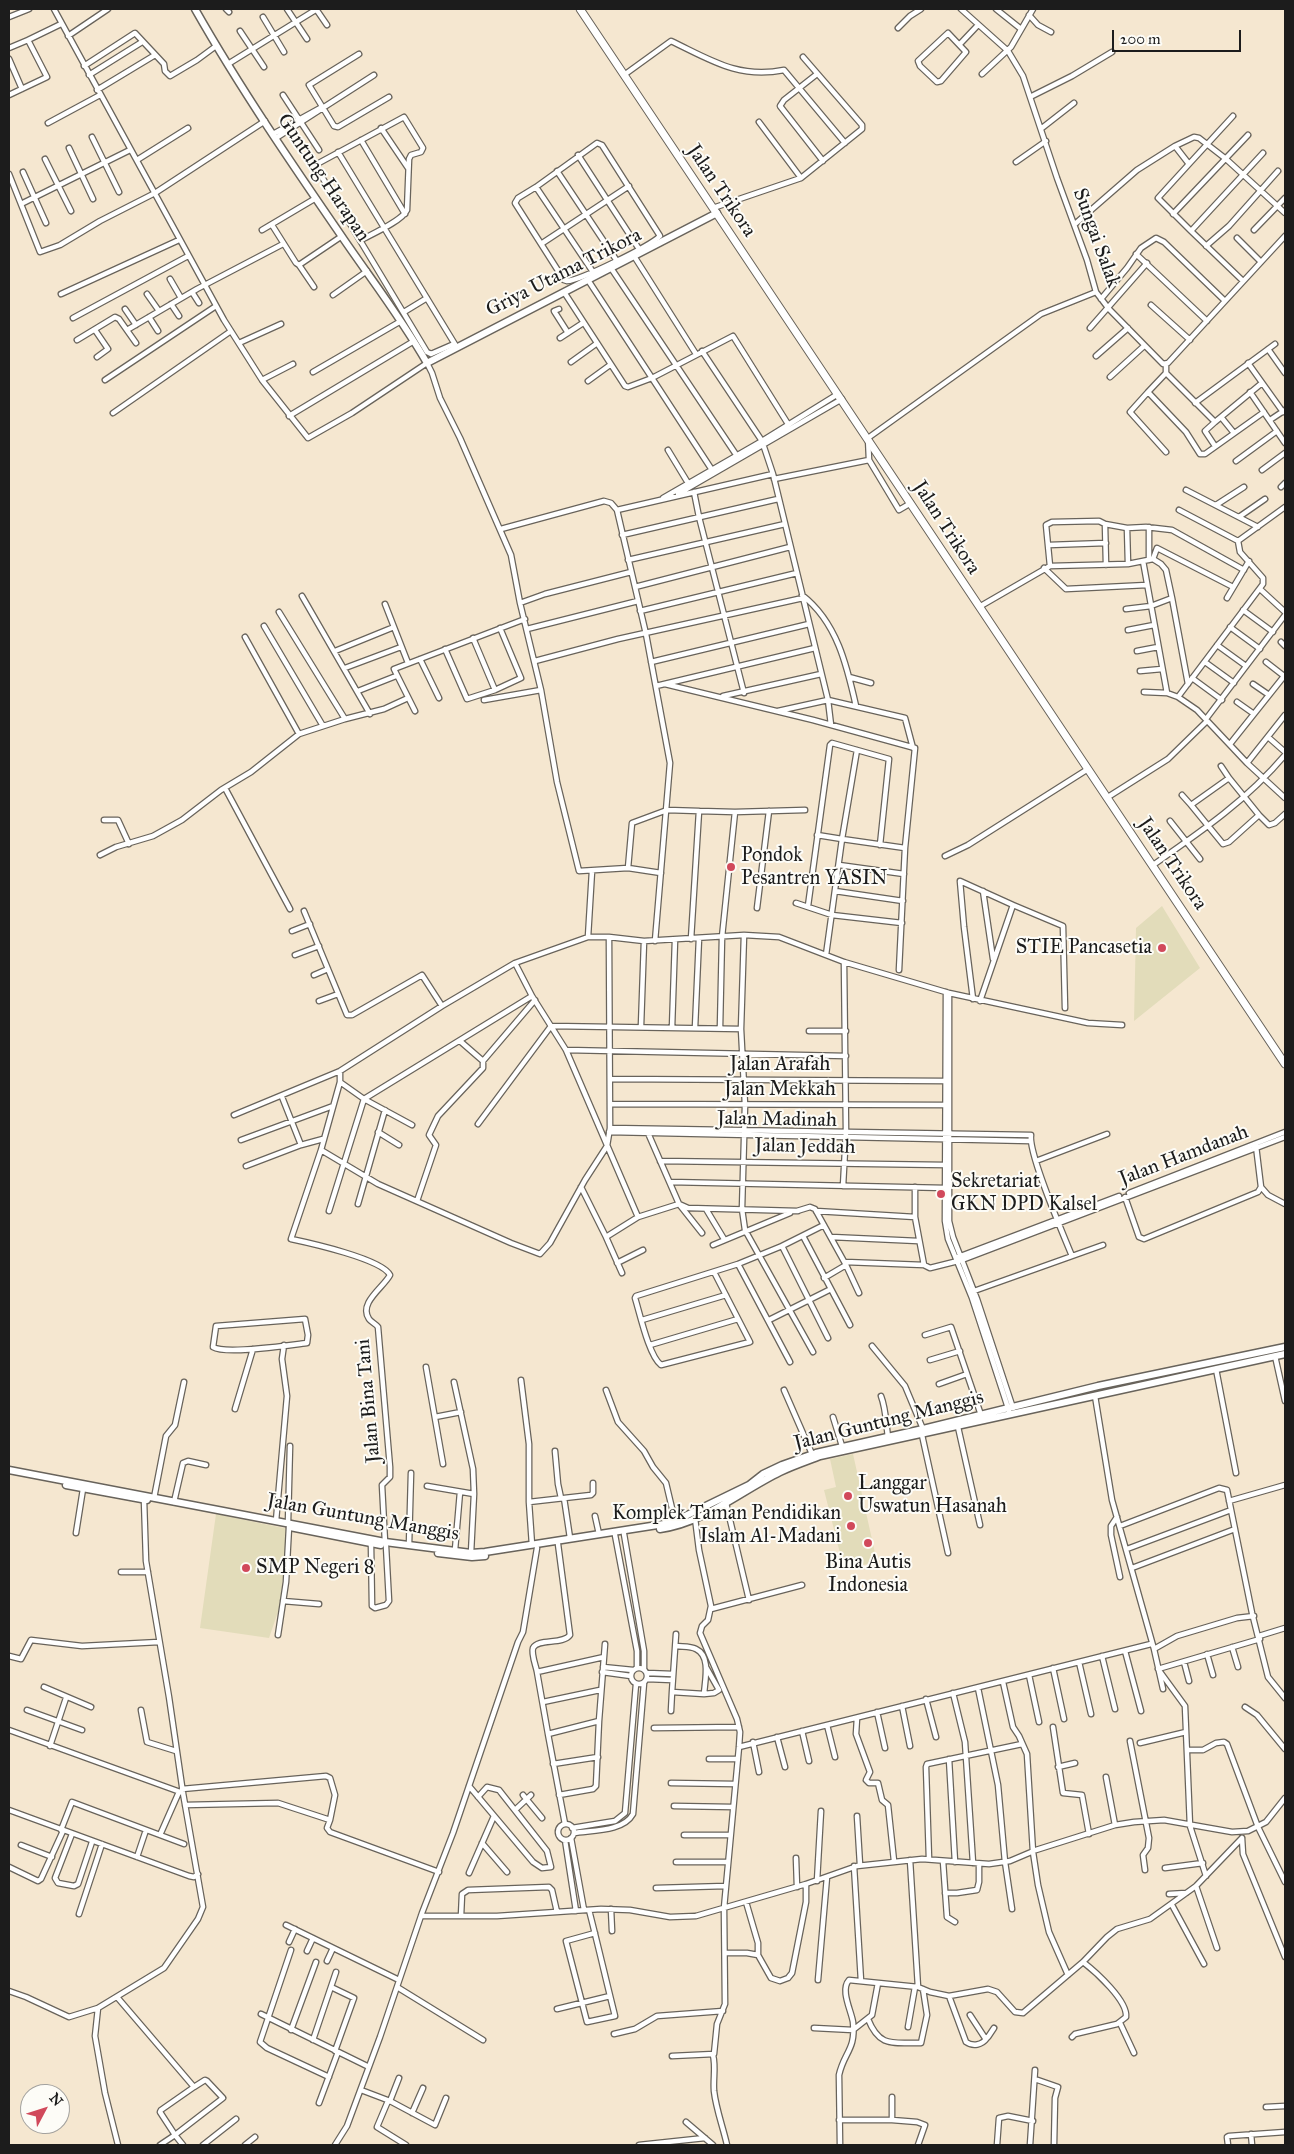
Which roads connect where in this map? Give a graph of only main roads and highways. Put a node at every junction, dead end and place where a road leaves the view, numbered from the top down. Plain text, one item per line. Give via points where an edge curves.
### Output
1 (580, 9) edge
2 (1285, 1064) edge

1 - 2 main road, Jalan Trikora

